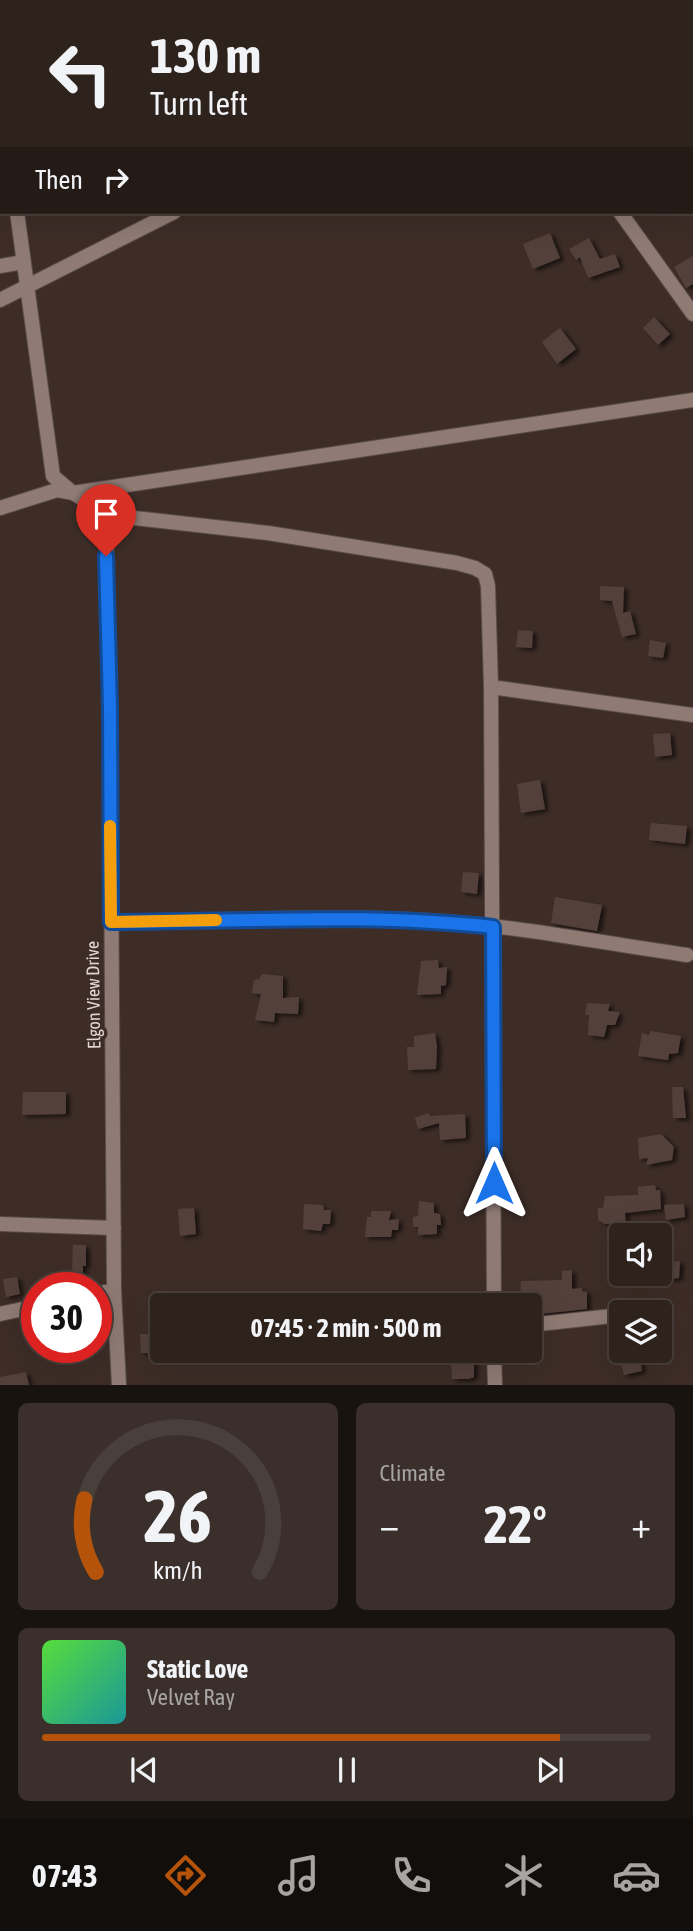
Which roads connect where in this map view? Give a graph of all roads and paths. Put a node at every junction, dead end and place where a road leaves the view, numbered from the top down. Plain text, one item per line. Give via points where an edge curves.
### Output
1 (17, 214) edge
2 (170, 214) edge
3 (621, 214) edge
4 (23, 262) junction
5 (0, 266) edge
6 (26, 286) junction
7 (0, 300) edge
8 (693, 314) edge
9 (693, 400) edge
10 (73, 493) junction
11 (0, 508) edge
12 (99, 514) junction
13 (491, 687) junction
14 (693, 715) edge
15 (111, 922) junction
16 (493, 927) junction
17 (687, 955) dead end
18 (0, 1223) edge
19 (114, 1228) junction
20 (114, 1290) joint
21 (494, 1293) edge
22 (21, 1309) edge
23 (0, 1314) edge
24 (609, 1316) edge
25 (542, 1324) edge
26 (494, 1363) edge
27 (119, 1385) edge
28 (495, 1385) edge

1 - 4 street
2 - 6 street
3 - 8 street
4 - 5 street
4 - 6 street
6 - 7 street
6 - 10 street via 53,476
9 - 10 street
10 - 11 street via 57,490
10 - 12 street
12 - 13 street via 268,533 475,568 485,574 488,586
12 - 15 street, Elgon View Drive via 106,531
13 - 14 street
13 - 16 street
15 - 16 street via 377,918
15 - 19 street, Elgon View Drive
16 - 17 street
16 - 21 street
18 - 19 street
19 - 20 street, Elgon View Drive
20 - 27 street, Elgon View Drive
22 - 23 street
24 - 25 street
26 - 28 street

